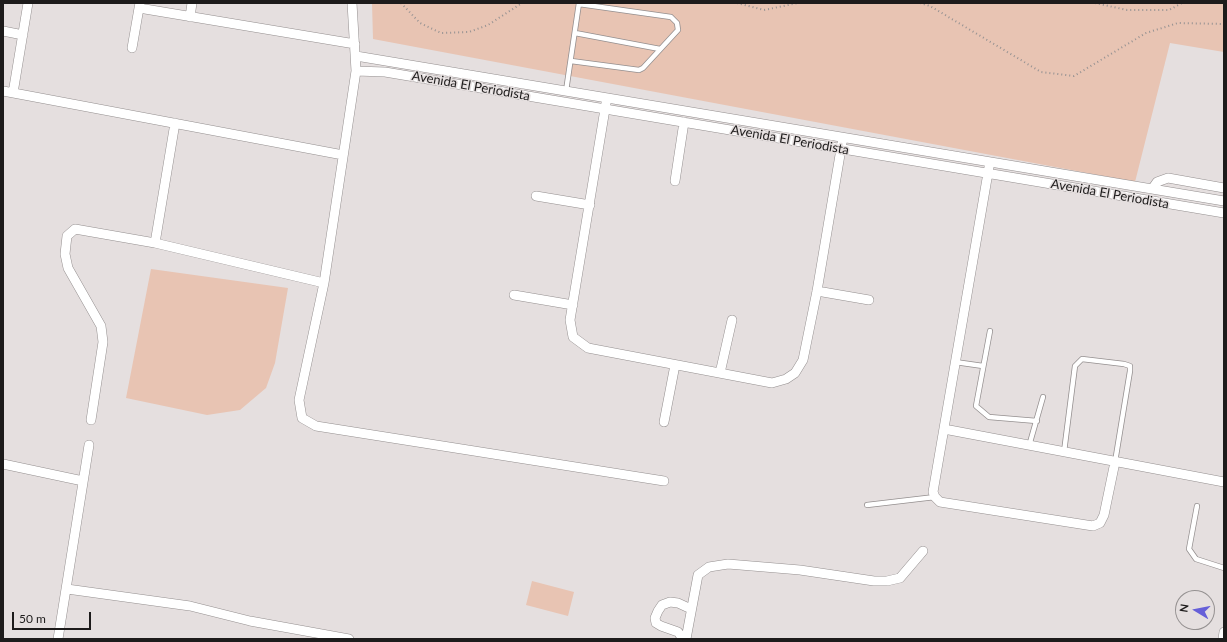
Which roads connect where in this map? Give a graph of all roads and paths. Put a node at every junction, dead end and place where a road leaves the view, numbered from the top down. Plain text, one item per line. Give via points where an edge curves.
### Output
1 (28, 3) edge
2 (192, 3) edge
3 (352, 3) edge
4 (401, 3) edge
5 (522, 3) edge
6 (579, 3) edge
7 (737, 3) edge
8 (798, 3) edge
9 (920, 3) edge
10 (1095, 3) edge
11 (1182, 3) edge
12 (140, 6) edge
13 (190, 17) junction
14 (1224, 24) edge
15 (3, 31) edge
16 (575, 33) junction
17 (23, 35) junction
18 (355, 44) junction
19 (132, 48) dead end
20 (660, 49) junction
21 (356, 56) junction
22 (571, 61) junction
23 (356, 71) junction
24 (3, 91) edge
25 (566, 91) junction
26 (13, 93) junction
27 (607, 98) junction
28 (605, 109) junction
29 (684, 122) junction
30 (175, 123) junction
31 (843, 138) junction
32 (841, 148) junction
33 (343, 154) junction
34 (990, 162) junction
35 (987, 173) junction
36 (675, 181) dead end
37 (1224, 188) edge
38 (1152, 189) junction
39 (536, 196) dead end
40 (1224, 201) edge
41 (590, 204) junction
42 (1224, 213) edge
43 (155, 243) junction
44 (324, 283) junction
45 (817, 291) junction
46 (514, 295) dead end
47 (869, 300) dead end
48 (573, 304) junction
49 (732, 320) dead end
50 (990, 331) dead end
51 (955, 362) junction
52 (675, 365) junction
53 (983, 366) junction
54 (720, 373) junction
55 (1043, 397) dead end
56 (91, 420) dead end
57 (1037, 421) junction
58 (664, 422) dead end
59 (944, 429) junction
60 (89, 445) dead end
61 (1029, 446) junction
62 (1064, 452) junction
63 (1115, 462) junction
64 (3, 464) edge
65 (83, 481) junction
66 (664, 481) dead end
67 (1224, 482) edge
68 (935, 497) junction
69 (867, 505) dead end
70 (1196, 506) dead end
71 (924, 551) dead end
72 (1224, 568) edge
73 (67, 589) junction
74 (691, 610) junction
75 (1224, 632) edge
76 (58, 639) edge
77 (349, 639) edge
78 (685, 639) edge
79 (1223, 639) edge

1 - 17 street
2 - 13 street
3 - 18 street
4 - 5 path via 420,23 441,33 469,32
6 - 16 lane
6 - 20 lane via 671,17 677,23 678,30
7 - 8 path via 764,10
9 - 14 path via 930,6 1041,72 1074,76 1146,33 1178,23
10 - 11 path via 1134,10 1168,10
12 - 13 street
12 - 19 street
13 - 18 street
15 - 17 street
16 - 20 lane
16 - 22 lane
17 - 26 street
18 - 21 street
20 - 22 lane via 639,70
21 - 23 street
21 - 25 street
22 - 25 lane
23 - 28 street, Avenida El Periodista via 386,72
23 - 33 street
24 - 26 street
25 - 27 street
26 - 30 street
27 - 28 street
27 - 31 street
28 - 29 street, Avenida El Periodista
28 - 41 street
29 - 32 street, Avenida El Periodista
29 - 36 street
30 - 33 street
30 - 43 street
31 - 32 street
31 - 34 street
32 - 35 street, Avenida El Periodista
32 - 45 street
33 - 44 street
34 - 35 street
34 - 38 street
35 - 42 street, Avenida El Periodista
35 - 51 street
37 - 38 street via 1168,178 1157,182
38 - 40 street
39 - 41 street
41 - 48 street
43 - 44 street
43 - 56 street via 75,229 67,236 65,254 68,268 101,326 103,342
44 - 66 street via 299,400 302,418 316,426
45 - 47 street
45 - 54 street via 803,360 795,373 786,380 772,383
46 - 48 street
48 - 52 street via 570,320 573,337 579,344
49 - 54 street
50 - 53 lane
51 - 53 lane
51 - 59 street
52 - 54 street
52 - 58 street
53 - 57 lane via 977,409 989,417
55 - 57 lane
57 - 61 lane
59 - 61 street
59 - 68 street via 933,492
60 - 65 street
61 - 62 street
62 - 63 street
62 - 63 lane via 1075,366 1082,359 1124,364 1130,366 1130,371
63 - 67 street
63 - 68 street via 1104,515 1100,522 1093,526 940,502
64 - 65 street
65 - 73 street
68 - 69 lane
70 - 72 lane via 1189,549 1196,559
71 - 74 street via 900,578 887,580 728,564 710,568 698,575
73 - 76 street
73 - 77 street via 190,606 250,621
74 - 78 street
74 - 78 street via 670,602 662,605 655,618 656,623 678,632
75 - 79 street

